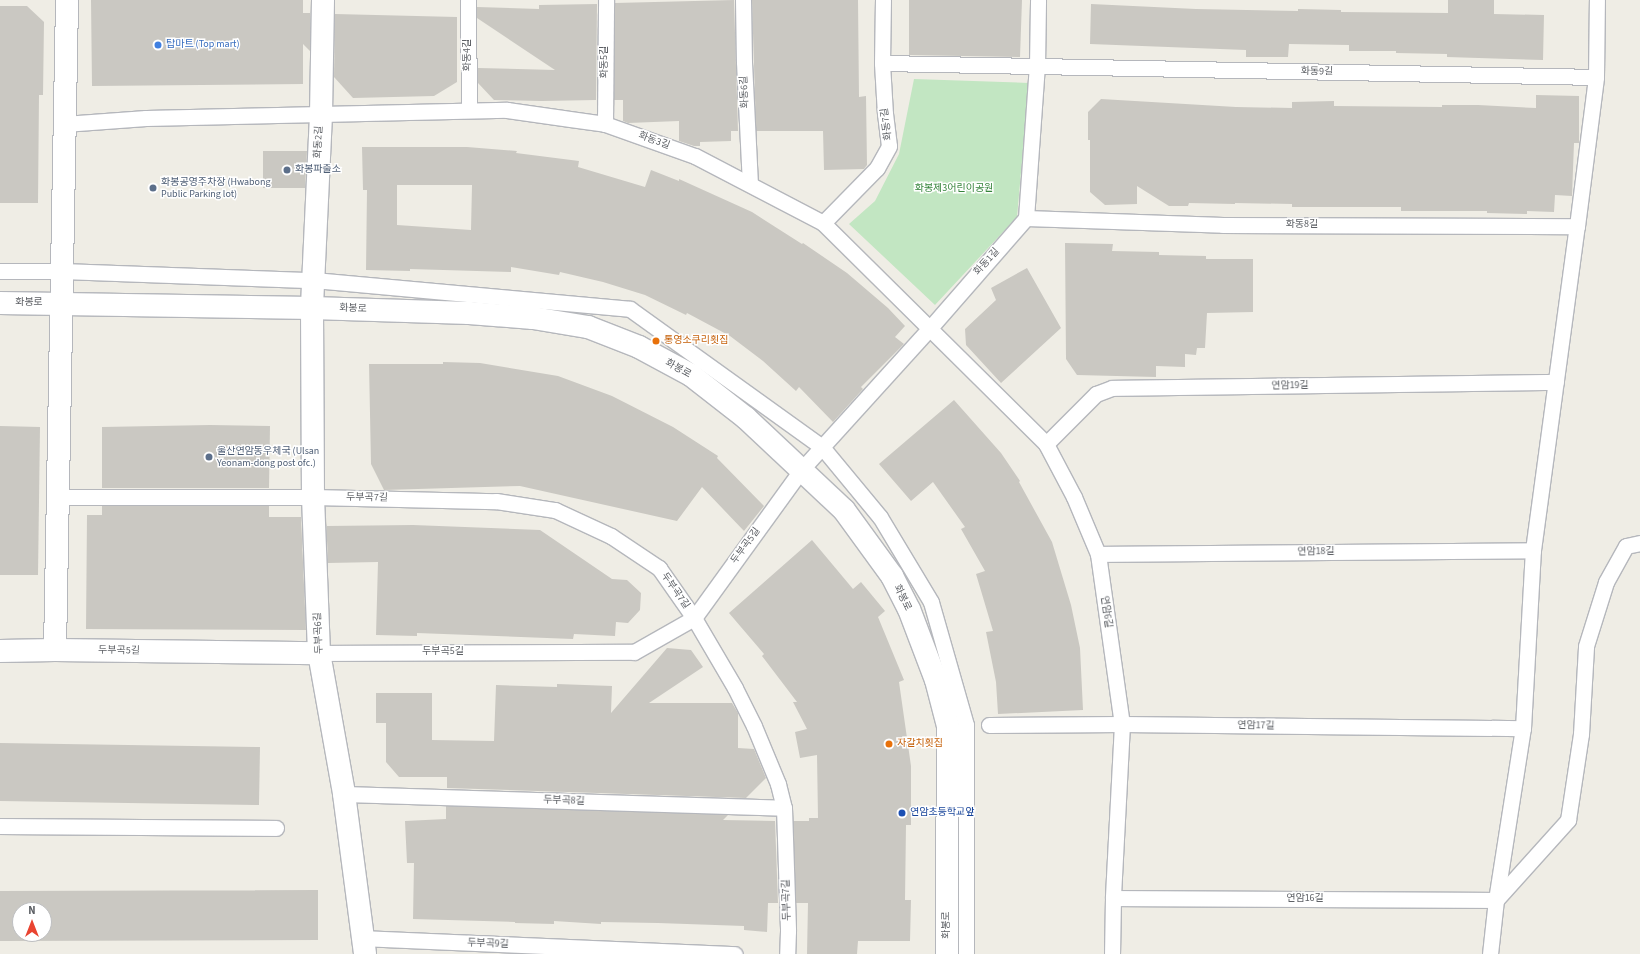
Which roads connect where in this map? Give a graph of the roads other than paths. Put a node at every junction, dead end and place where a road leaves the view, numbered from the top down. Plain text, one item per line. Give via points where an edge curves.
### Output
1 (67, 0) edge
2 (323, 0) edge
3 (468, 0) edge
4 (606, 0) edge
5 (743, 0) edge
6 (883, 0) edge
7 (1038, 0) edge
8 (1596, 0) edge
9 (882, 63) junction
10 (1038, 66) junction
11 (1596, 77) junction
12 (468, 110) junction
13 (320, 115) junction
14 (64, 124) junction
15 (605, 124) junction
16 (750, 183) junction
17 (1026, 218) junction
18 (823, 223) junction
19 (1578, 226) junction
20 (0, 271) edge
21 (62, 271) junction
22 (313, 280) junction
23 (0, 303) edge
24 (62, 303) junction
25 (312, 308) junction
26 (930, 328) junction
27 (1556, 382) junction
28 (1046, 444) junction
29 (822, 447) junction
30 (802, 469) junction
31 (56, 497) junction
32 (313, 497) junction
33 (1640, 543) edge
34 (1533, 550) junction
35 (1098, 554) junction
36 (694, 618) junction
37 (55, 650) junction
38 (0, 652) edge
39 (319, 653) junction
40 (1122, 724) junction
41 (989, 725) dead end
42 (1523, 728) junction
43 (344, 794) junction
44 (784, 808) junction
45 (0, 826) edge
46 (276, 828) dead end
47 (1113, 898) junction
48 (1496, 900) junction
49 (363, 946) edge
50 (735, 954) edge
51 (787, 954) edge
52 (947, 954) edge
53 (966, 954) edge
54 (1112, 954) edge
55 (1490, 954) edge

1 - 14 street
2 - 13 street, 화동2길
3 - 12 lane, 화동4길
4 - 15 lane, 화동5길
5 - 16 lane, 화동6길
6 - 9 lane, 화동7길
7 - 10 lane
8 - 11 lane
9 - 10 lane, 화동9길
9 - 18 lane, 화동7길 via 890,146 877,168
10 - 11 lane, 화동9길
10 - 17 lane
11 - 19 lane
12 - 13 lane, 화동3길
12 - 15 lane, 화동3길 via 507,110
13 - 14 lane, 화동3길 via 146,118
13 - 22 street, 화동2길
14 - 21 street
15 - 16 lane, 화동3길 via 695,156
16 - 18 lane, 화동3길
17 - 19 lane, 화동8길 via 1223,225
17 - 26 lane, 화동1길
18 - 26 lane, 화동3길
19 - 27 lane
20 - 21 lane
21 - 22 lane
21 - 24 street
22 - 25 street, 화동2길
22 - 29 lane via 630,309
23 - 24 street, 화봉로
24 - 25 street, 화봉로
24 - 31 street
25 - 30 street, 화봉로 via 468,313 533,318 588,327 638,347 691,375 746,418
25 - 32 street, 두부곡6길
26 - 28 lane, 연암6길
26 - 29 lane, 화동1길
27 - 28 lane, 연암19길 via 1112,388 1096,394
27 - 34 lane
28 - 35 lane, 연암6길 via 1074,497
29 - 30 lane, 화동1길
29 - 53 lane via 880,517 931,602 966,725
30 - 36 lane, 두부곡5길
30 - 52 street, 화봉로 via 844,510 892,576 936,680 950,726
31 - 32 lane, 두부곡7길
31 - 37 street
32 - 36 lane, 두부곡7길 via 496,501 555,510 611,536 659,568
32 - 39 street, 두부곡6길
33 - 48 lane via 1626,546 1606,582 1586,646 1581,734 1568,820
34 - 35 lane, 연암18길
34 - 42 lane
35 - 40 lane, 연암6길
36 - 39 lane, 두부곡5길 via 634,652
36 - 44 lane, 두부곡7길 via 754,726 778,784
37 - 38 street, 두부곡5길
37 - 39 street, 두부곡5길
39 - 43 street, 두부곡6길
40 - 41 lane, 연암17길
40 - 42 lane, 연암17길
40 - 47 lane, 연암6길
42 - 48 lane
43 - 44 lane, 두부곡8길
43 - 49 street, 두부곡6길
44 - 51 lane, 두부곡7길
45 - 46 lane
47 - 48 lane, 연암16길
47 - 54 lane, 연암6길
48 - 55 lane
49 - 50 lane, 두부곡9길

